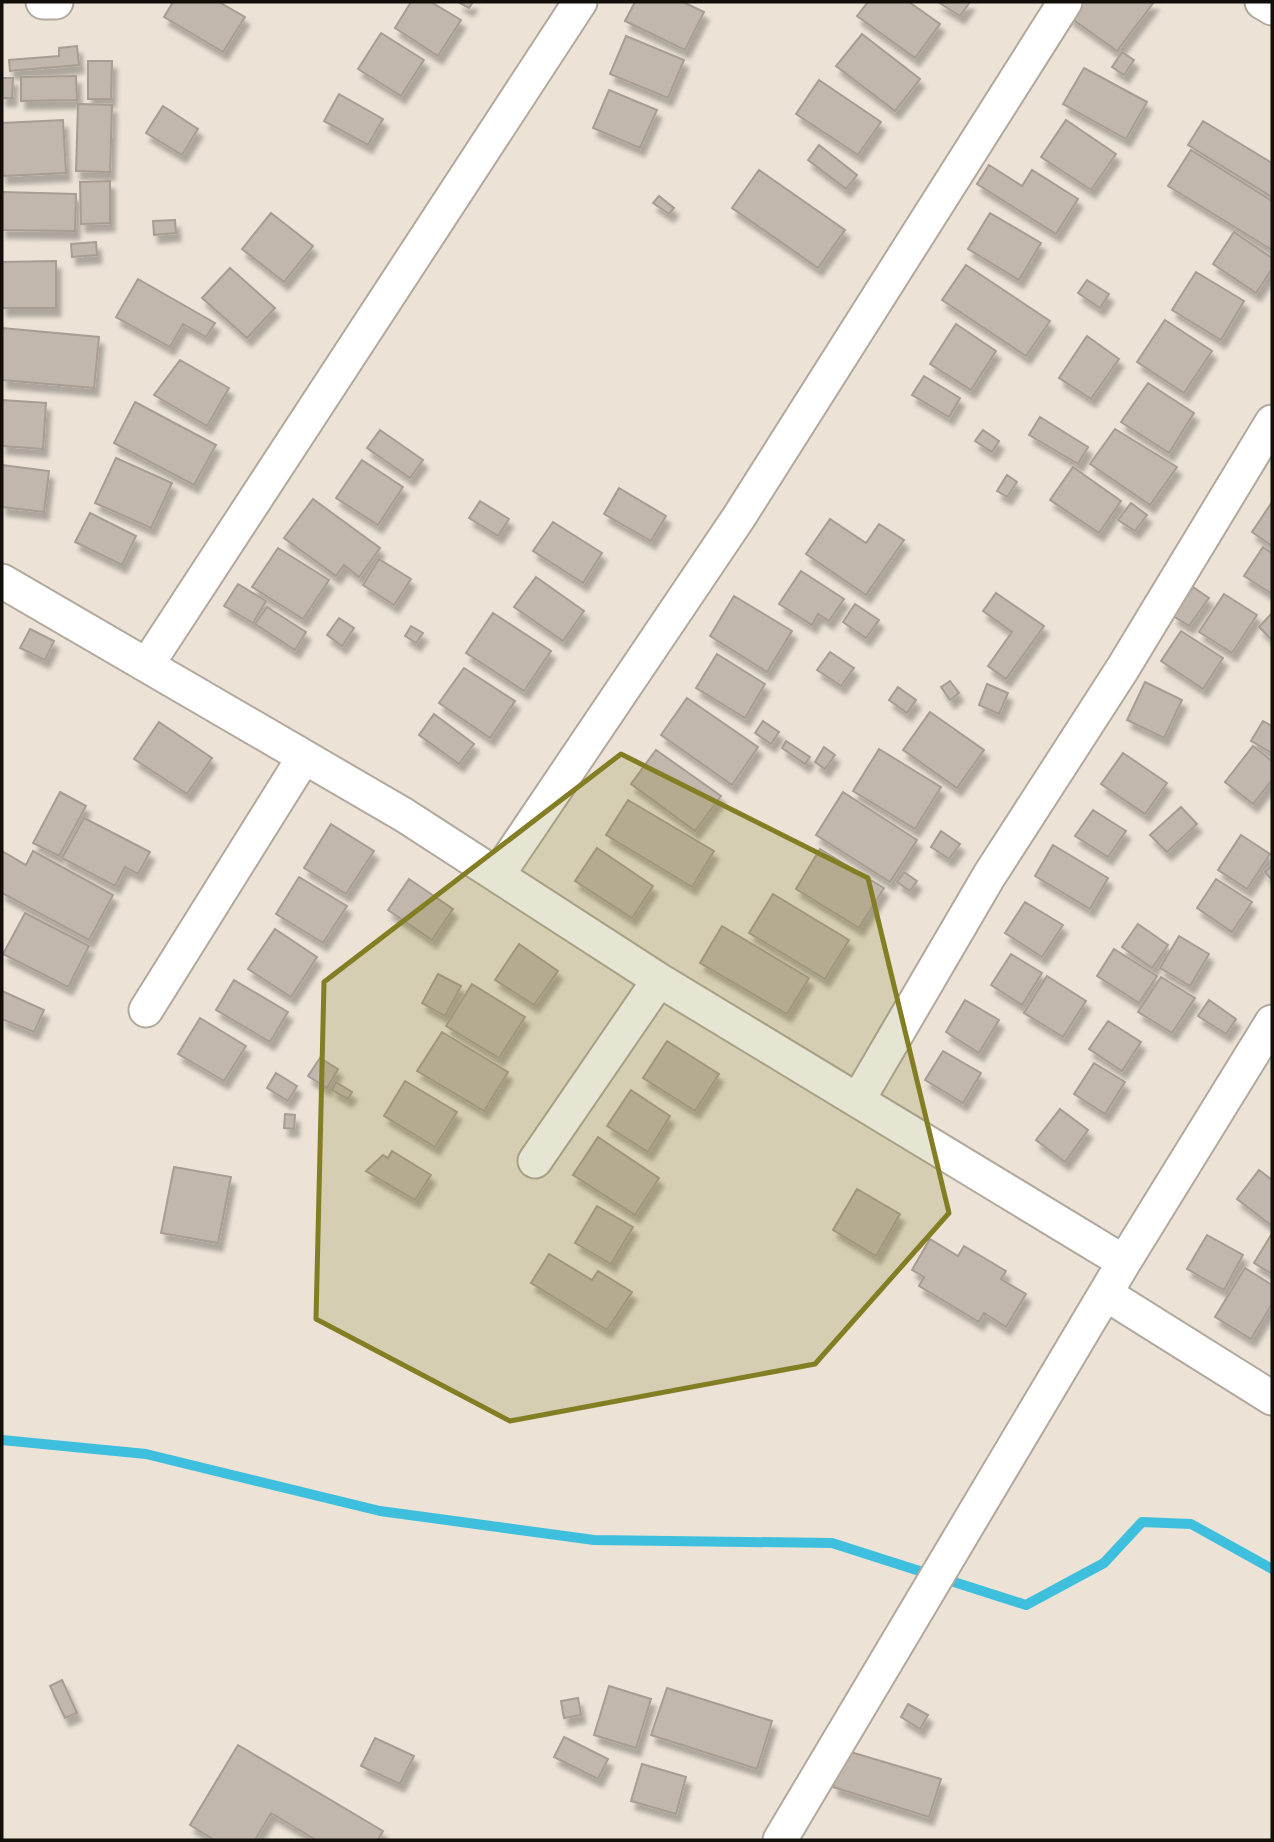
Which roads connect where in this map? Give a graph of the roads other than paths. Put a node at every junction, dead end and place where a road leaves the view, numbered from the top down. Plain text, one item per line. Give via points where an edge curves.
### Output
1 (43, 2) edge
2 (56, 2) edge
3 (580, 2) edge
4 (1065, 2) edge
5 (1262, 2) edge
6 (1272, 8) edge
7 (1272, 422) edge
8 (2, 581) edge
9 (147, 665) junction
10 (304, 757) junction
11 (499, 873) junction
12 (659, 980) junction
13 (146, 1010) dead end
14 (1272, 1022) edge
15 (858, 1100) junction
16 (535, 1161) dead end
17 (1125, 1262) junction
18 (1106, 1294) junction
19 (1272, 1398) edge
20 (780, 1840) edge

1 - 2 street
3 - 9 street
4 - 11 street via 738,517
5 - 6 street
7 - 15 street via 1123,668 989,876
8 - 9 street
9 - 10 street
10 - 11 street
10 - 13 street
11 - 12 street
12 - 15 street
12 - 16 street
14 - 17 street
15 - 17 street
17 - 18 street
18 - 19 street
18 - 20 street

